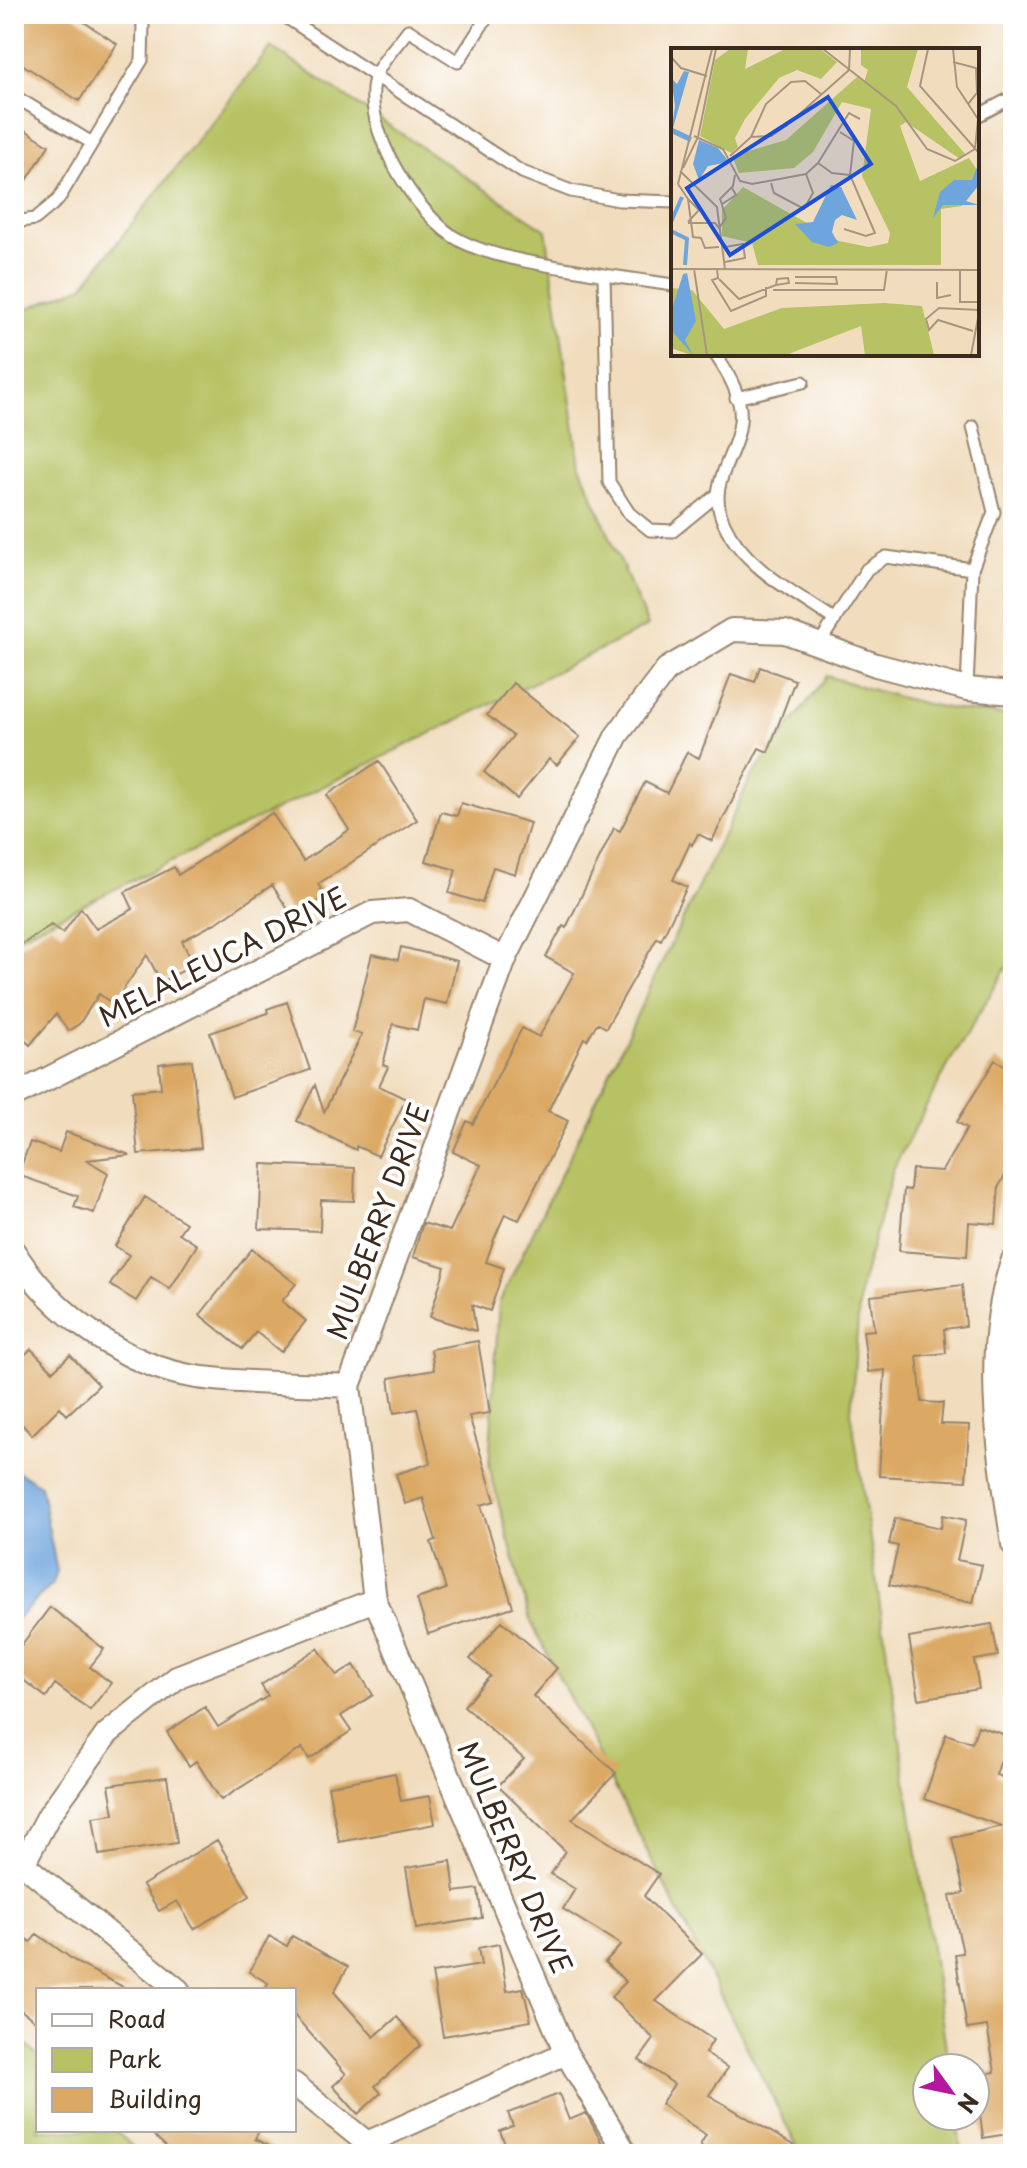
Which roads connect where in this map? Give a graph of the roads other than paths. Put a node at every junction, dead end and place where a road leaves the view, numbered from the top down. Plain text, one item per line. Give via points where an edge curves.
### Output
1 (137, 14) edge
2 (281, 14) edge
3 (489, 14) edge
4 (376, 76) junction
5 (14, 96) edge
6 (1013, 97) edge
7 (979, 115) edge
8 (92, 143) junction
9 (671, 202) edge
10 (14, 222) edge
11 (604, 275) junction
12 (671, 285) edge
13 (716, 356) edge
14 (803, 382) dead end
15 (736, 398) junction
16 (973, 427) dead end
17 (717, 495) junction
18 (972, 569) junction
19 (835, 620) junction
20 (819, 644) junction
21 (967, 689) junction
22 (1013, 693) edge
23 (505, 959) junction
24 (14, 1096) edge
25 (14, 1252) edge
26 (1013, 1260) edge
27 (349, 1386) junction
28 (1013, 1544) edge
29 (375, 1600) junction
30 (18, 1863) edge
31 (175, 1988) edge
32 (566, 2053) junction
33 (296, 2086) edge
34 (626, 2154) edge

1 - 8 lane via 143,24 142,60
2 - 4 lane
3 - 4 lane via 458,62 408,30
4 - 9 lane via 522,172 571,191
4 - 11 lane via 374,109 387,151 410,192 437,222 460,241 491,252
5 - 8 lane
6 - 7 lane
8 - 10 lane via 58,200 35,219
11 - 12 lane
11 - 17 lane via 609,482 629,513 650,530 673,531
13 - 15 lane via 733,380
14 - 15 lane
15 - 17 lane via 741,422
16 - 18 lane via 994,512
17 - 19 lane via 723,522 740,548
18 - 19 lane via 886,557 867,569
18 - 21 lane
19 - 20 lane
20 - 21 street, MULBERRY DRIVE
20 - 23 street, MULBERRY DRIVE via 785,632 732,630 667,669 617,735
21 - 22 street, MULBERRY DRIVE
23 - 24 street, MELALEUCA DRIVE via 409,910 372,913
23 - 27 street, MULBERRY DRIVE
25 - 27 street via 29,1276 89,1331 145,1361 194,1377
26 - 28 street via 1003,1287 993,1391
27 - 29 street, MULBERRY DRIVE
29 - 30 street via 179,1676 107,1734
29 - 32 street, MULBERRY DRIVE
30 - 31 street
32 - 33 street via 367,2143
32 - 34 street, MULBERRY DRIVE

